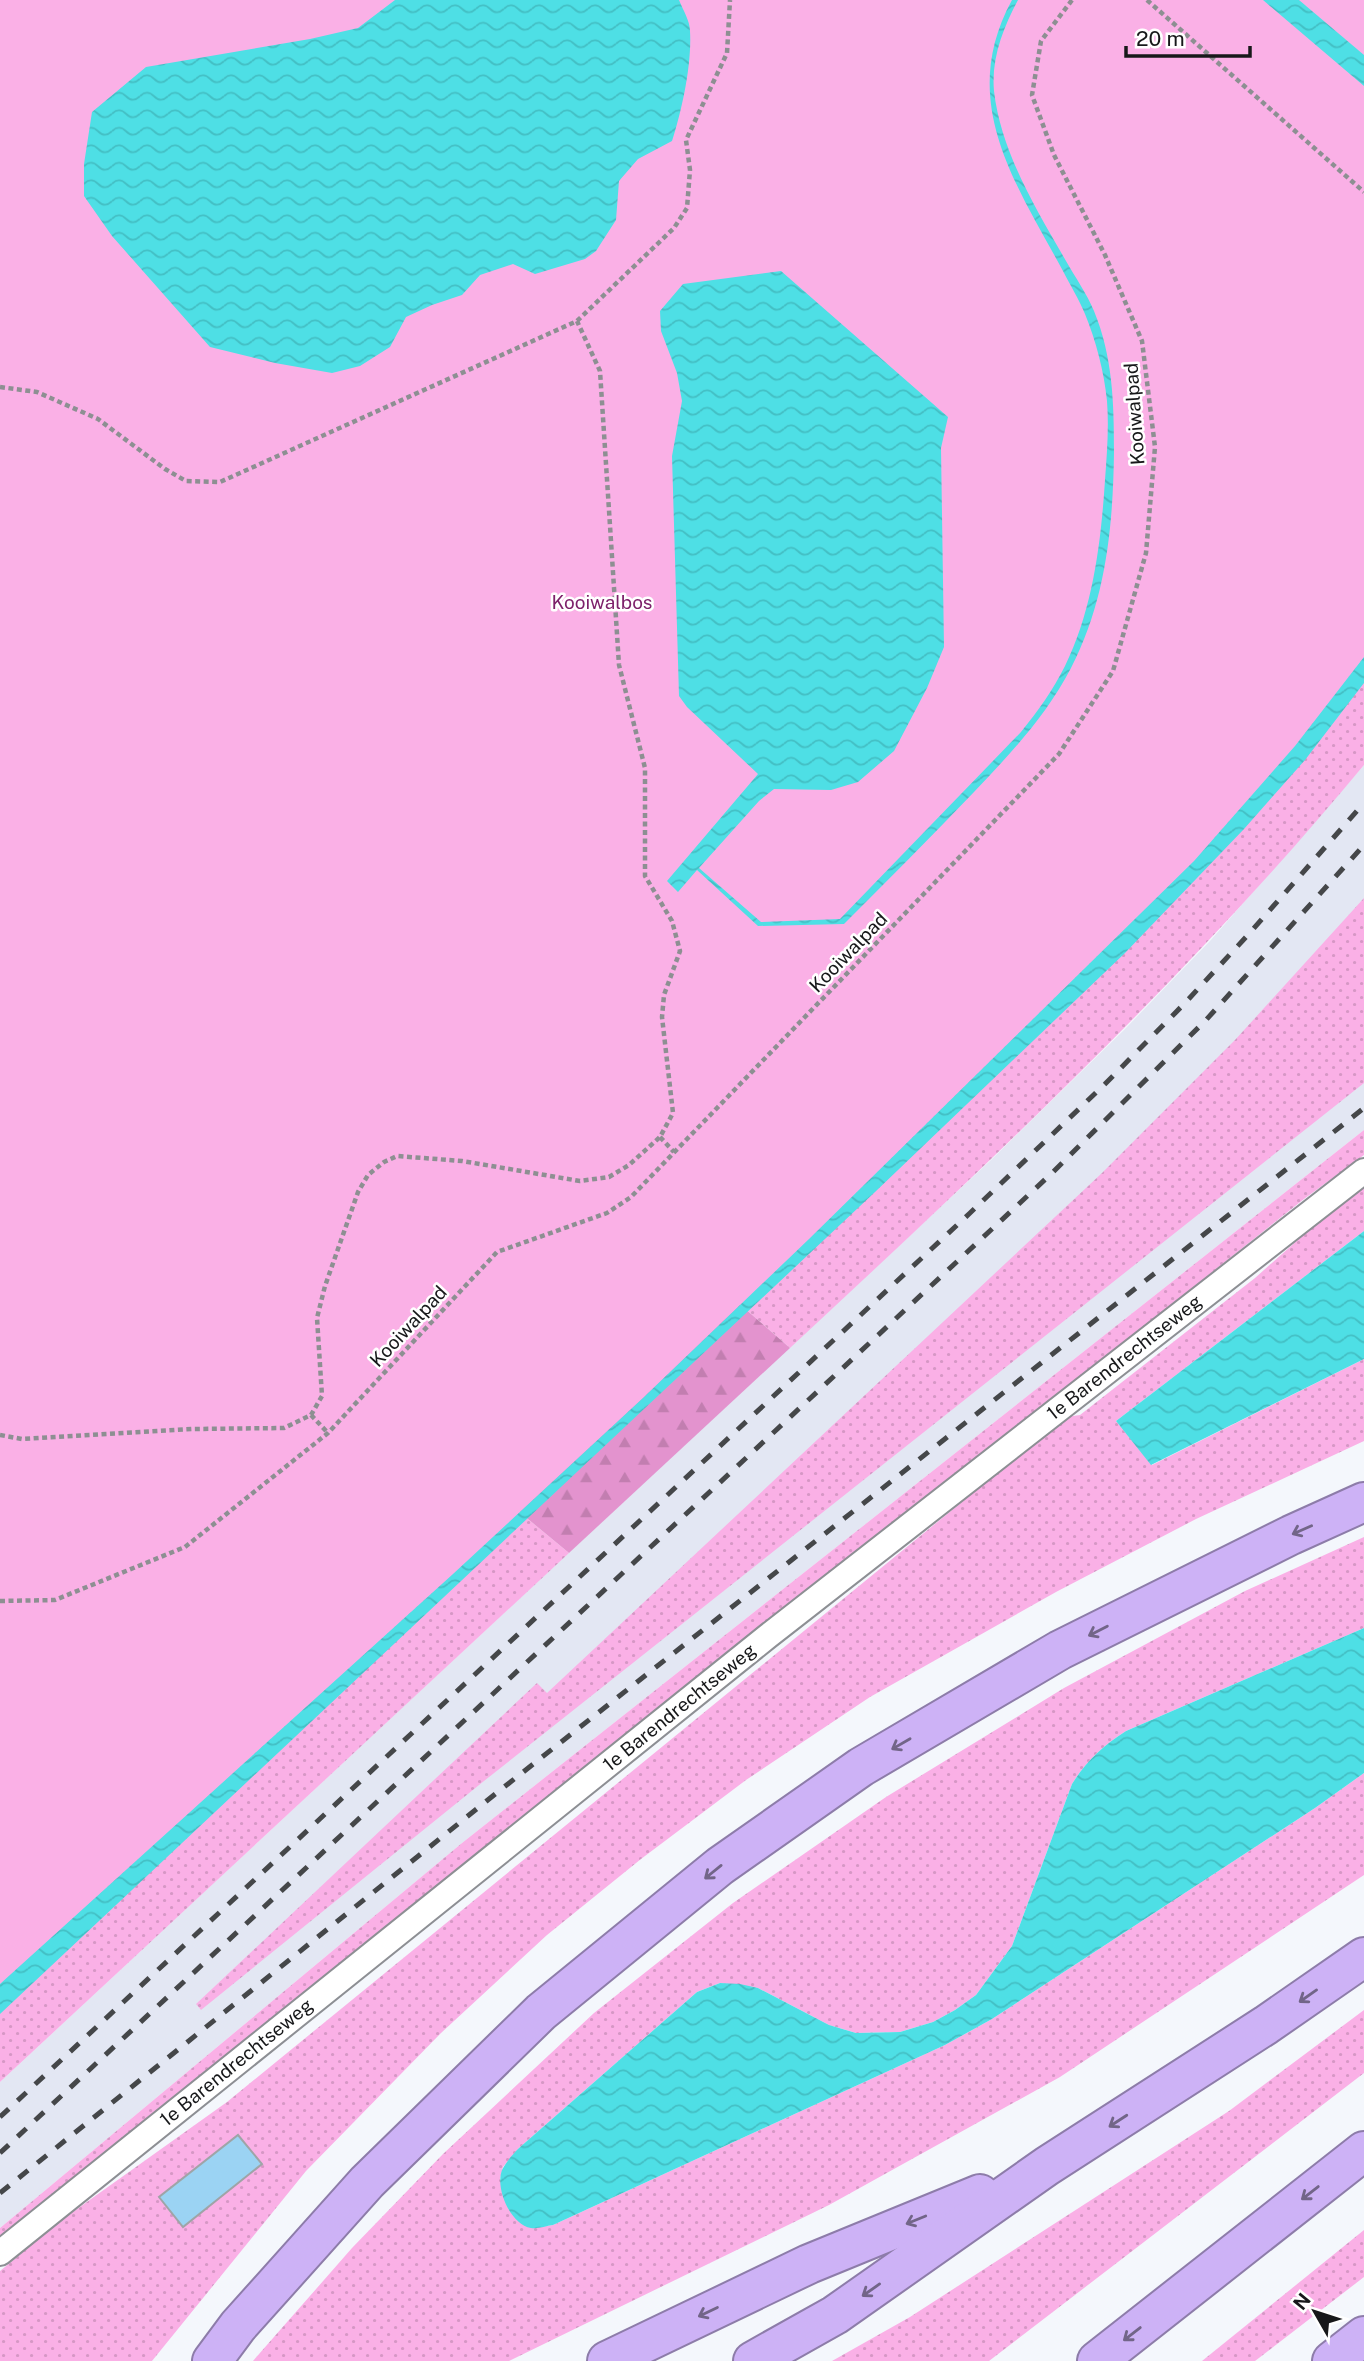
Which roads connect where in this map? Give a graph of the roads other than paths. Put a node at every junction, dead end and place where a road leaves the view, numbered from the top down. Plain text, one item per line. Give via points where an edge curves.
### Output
1 (1364, 1171) edge
2 (1364, 1502) edge
3 (1364, 1957) edge
4 (1364, 2151) edge
5 (1047, 2166) junction
6 (0, 2253) edge
7 (1364, 2336) edge
8 (212, 2361) edge
9 (607, 2361) edge
10 (753, 2361) edge
11 (1097, 2361) edge
12 (1332, 2361) edge

1 - 6 lane, 1e Barendrechtseweg via 768,1636
2 -> 8 highway via 1060,1650 861,1767 720,1866 531,2022 368,2182
3 -> 5 highway
4 -> 11 highway
5 -> 9 highway via 809,2264
5 -> 10 highway via 835,2315
7 - 12 highway

